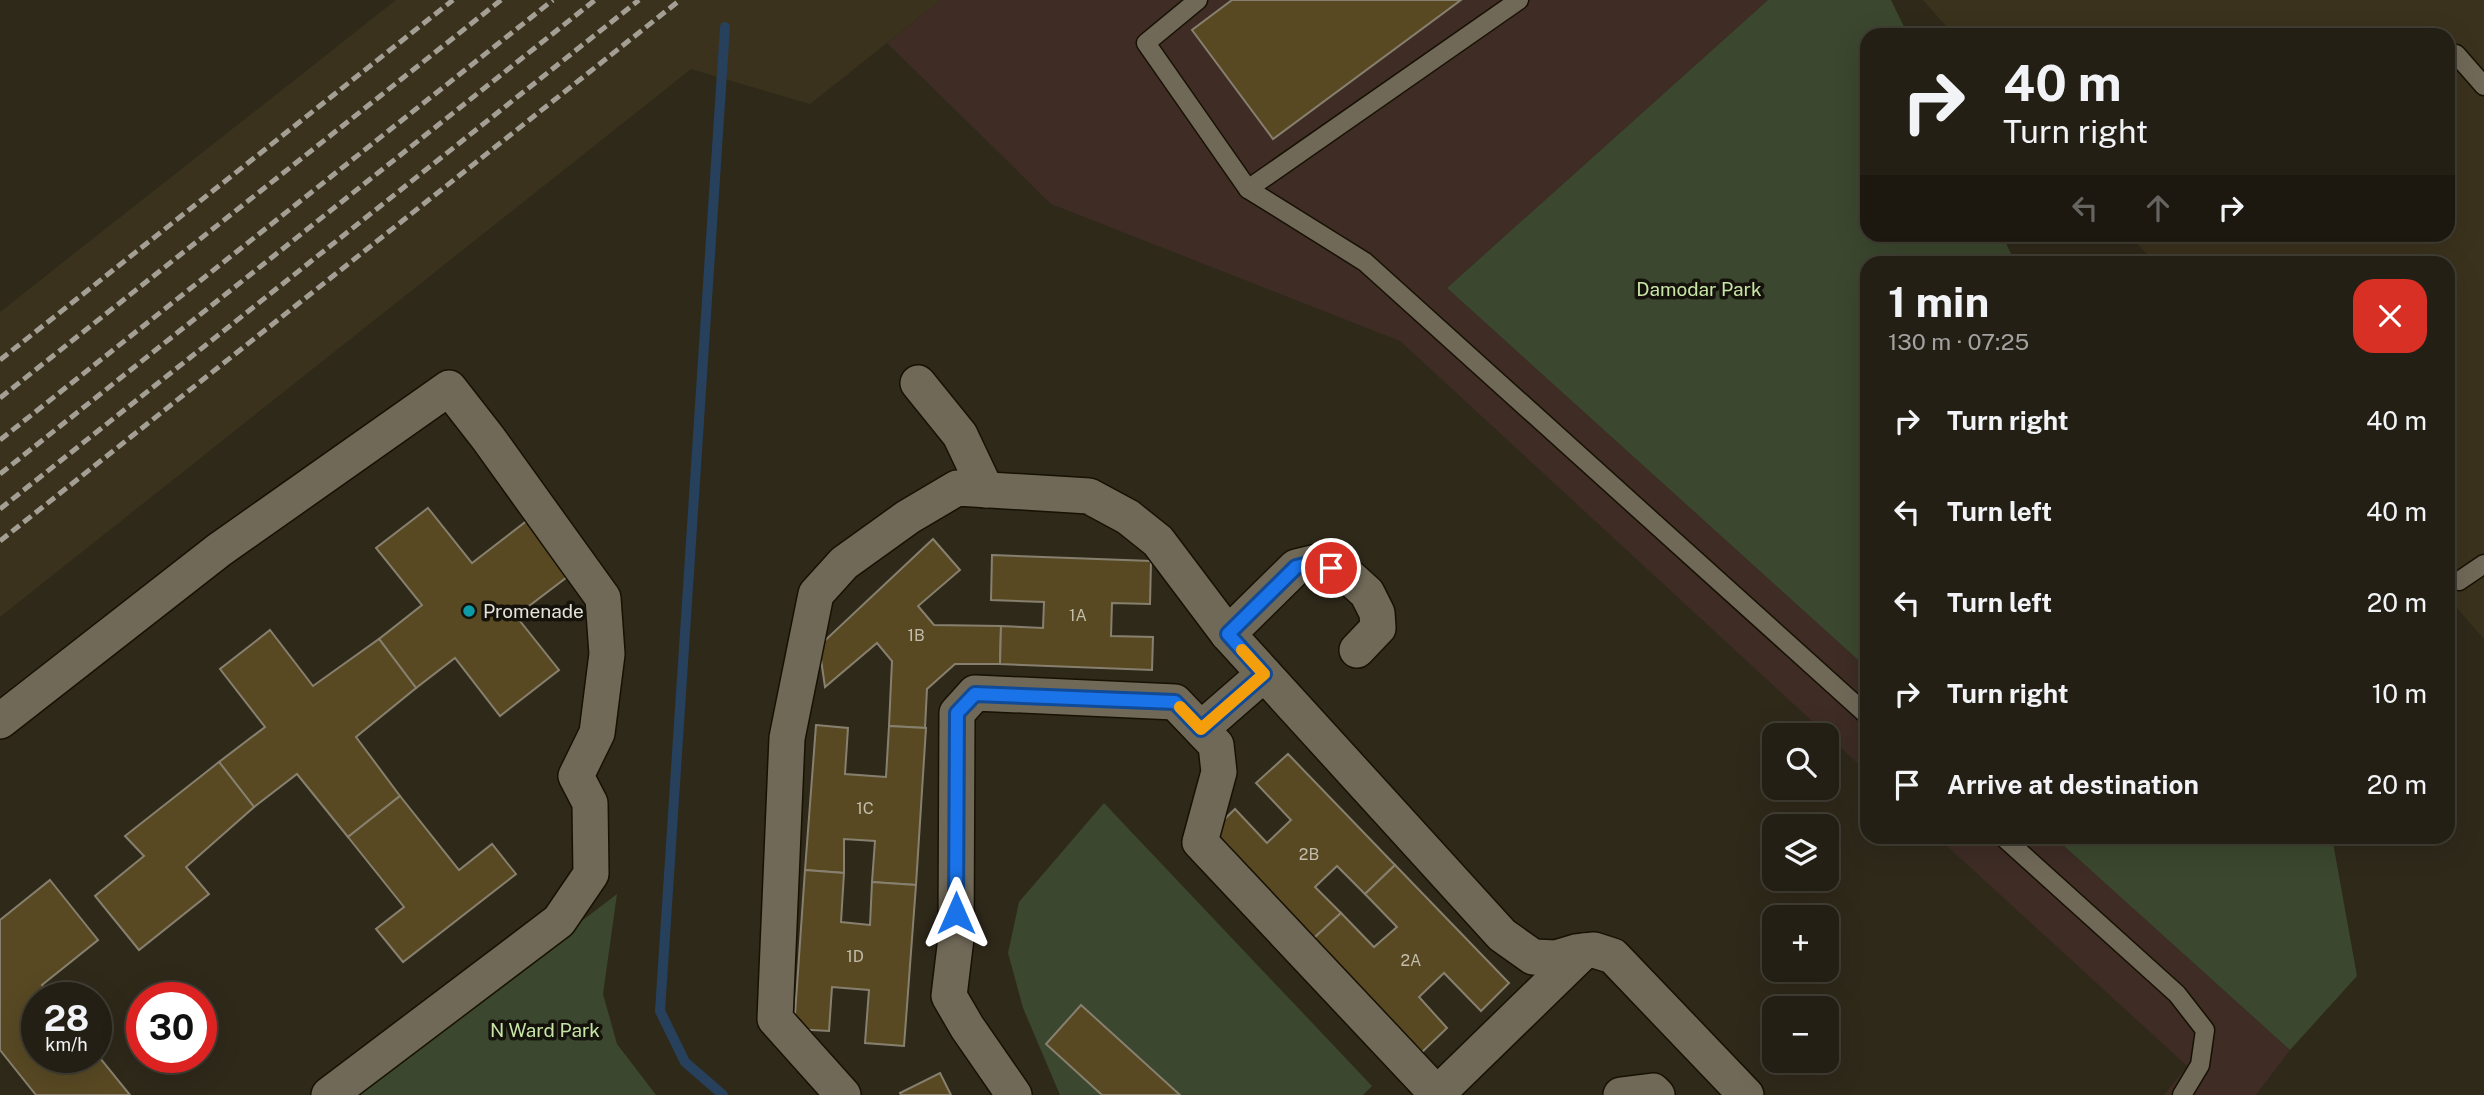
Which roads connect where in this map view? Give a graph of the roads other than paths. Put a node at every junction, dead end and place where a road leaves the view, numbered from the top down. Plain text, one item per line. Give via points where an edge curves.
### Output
1 (1198, 0) edge
2 (1519, 0) edge
3 (2456, 54) dead end
4 (2484, 86) edge
5 (1248, 188) junction
6 (918, 383) dead end
7 (986, 490) junction
8 (2484, 564) edge
9 (2459, 581) dead end
10 (1228, 634) junction
11 (1357, 650) dead end
12 (1264, 674) junction
13 (1860, 709) edge
14 (0, 721) edge
15 (1201, 729) junction
16 (2011, 844) edge
17 (1584, 951) junction
18 (329, 1095) edge
19 (843, 1095) edge
20 (1014, 1095) edge
21 (1436, 1095) edge
22 (1621, 1095) edge
23 (1657, 1095) edge
24 (1746, 1095) edge
25 (2182, 1095) edge

1 - 5 lane via 1146,43
2 - 5 lane
3 - 4 lane
5 - 13 lane via 1365,262
6 - 7 street via 960,435
7 - 10 street via 1089,496 1128,517 1158,541
7 - 19 street via 957,488 908,517 844,563 816,594 787,738 775,1019
8 - 9 lane
10 - 11 street via 1296,567 1317,562 1345,573 1367,593 1377,613 1378,628
10 - 12 street
12 - 15 street
12 - 17 street via 1502,935 1533,957 1556,958
14 - 18 street via 219,550 449,388 603,598 607,654 597,733 576,776 590,803 591,874 559,921
15 - 20 street via 1175,702 975,694 957,713 956,938 950,996
15 - 21 street via 1216,745 1219,772 1200,842
16 - 25 lane via 2177,994 2205,1030 2200,1065
17 - 21 street
17 - 24 street via 1613,956
22 - 23 street via 1653,1091

